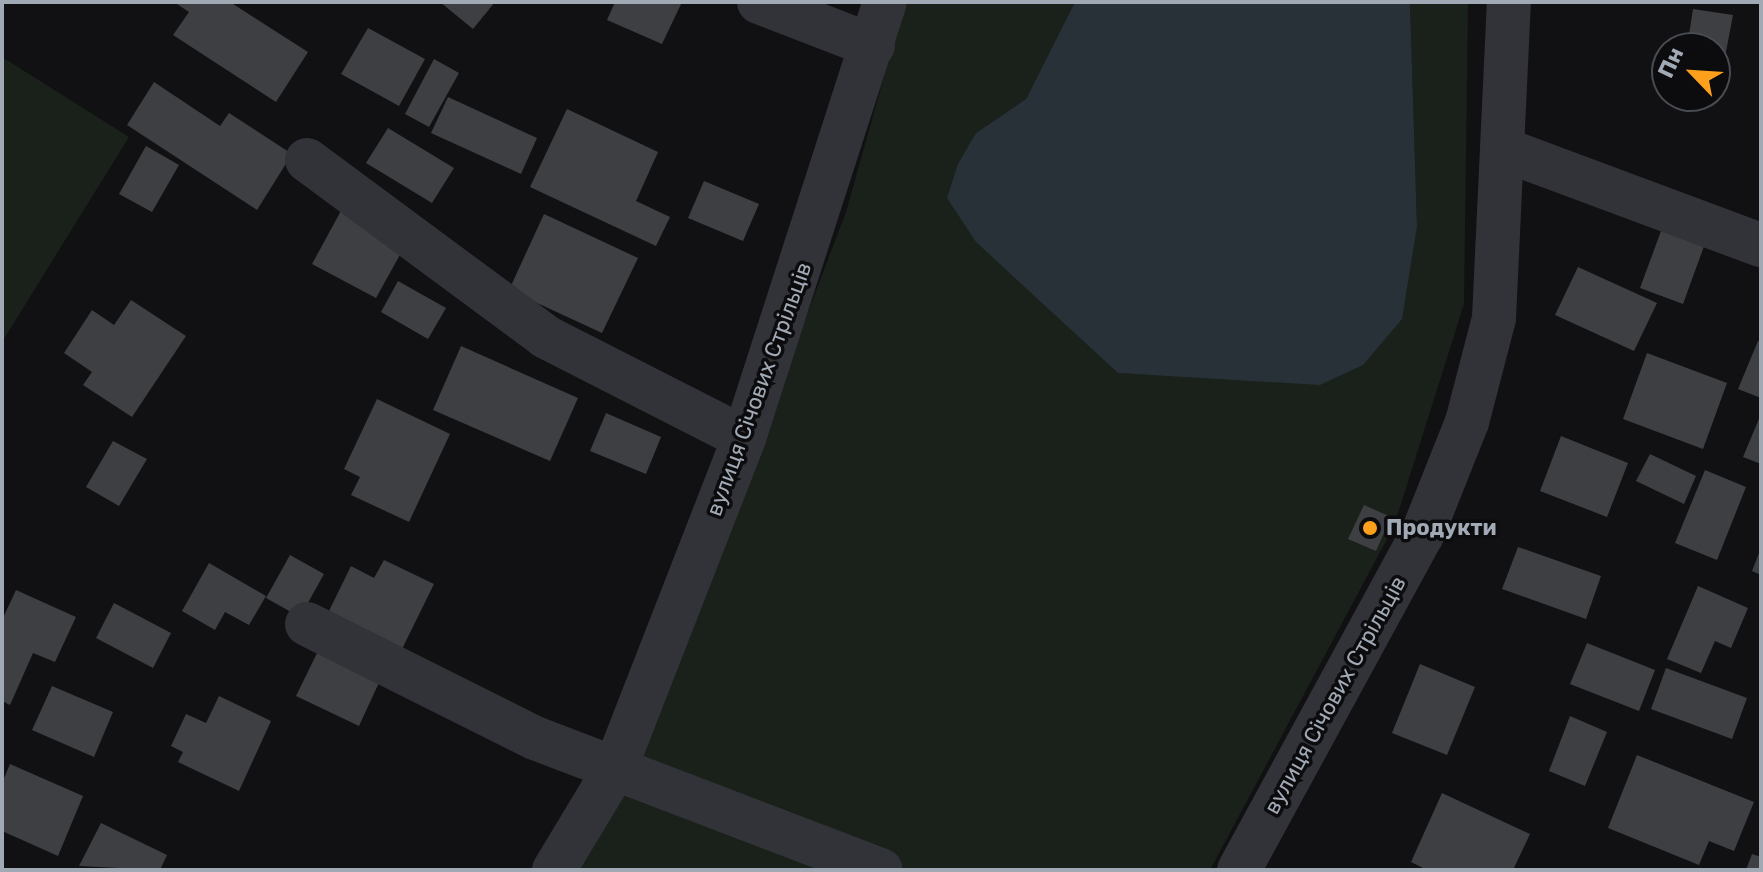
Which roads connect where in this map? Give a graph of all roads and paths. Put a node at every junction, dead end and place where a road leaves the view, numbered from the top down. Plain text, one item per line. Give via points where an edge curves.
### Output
1 (759, 2) edge
2 (885, 2) edge
3 (1509, 2) edge
4 (873, 46) junction
5 (1505, 150) junction
6 (307, 160) dead end
7 (1761, 245) edge
8 (744, 438) junction
9 (307, 624) dead end
10 (615, 769) junction
11 (554, 870) edge
12 (881, 870) edge
13 (1239, 870) edge

1 - 4 street
2 - 4 street, вулиця Січових Стрільців
3 - 5 street, вулиця Січових Стрільців
4 - 8 street, вулиця Січових Стрільців
5 - 7 street
5 - 13 street, вулиця Січових Стрільців via 1494,318 1467,422 1422,535
6 - 8 street via 546,337
8 - 10 street, вулиця Січових Стрільців
9 - 10 street via 391,671
10 - 11 street, вулиця Січових Стрільців
10 - 12 street

